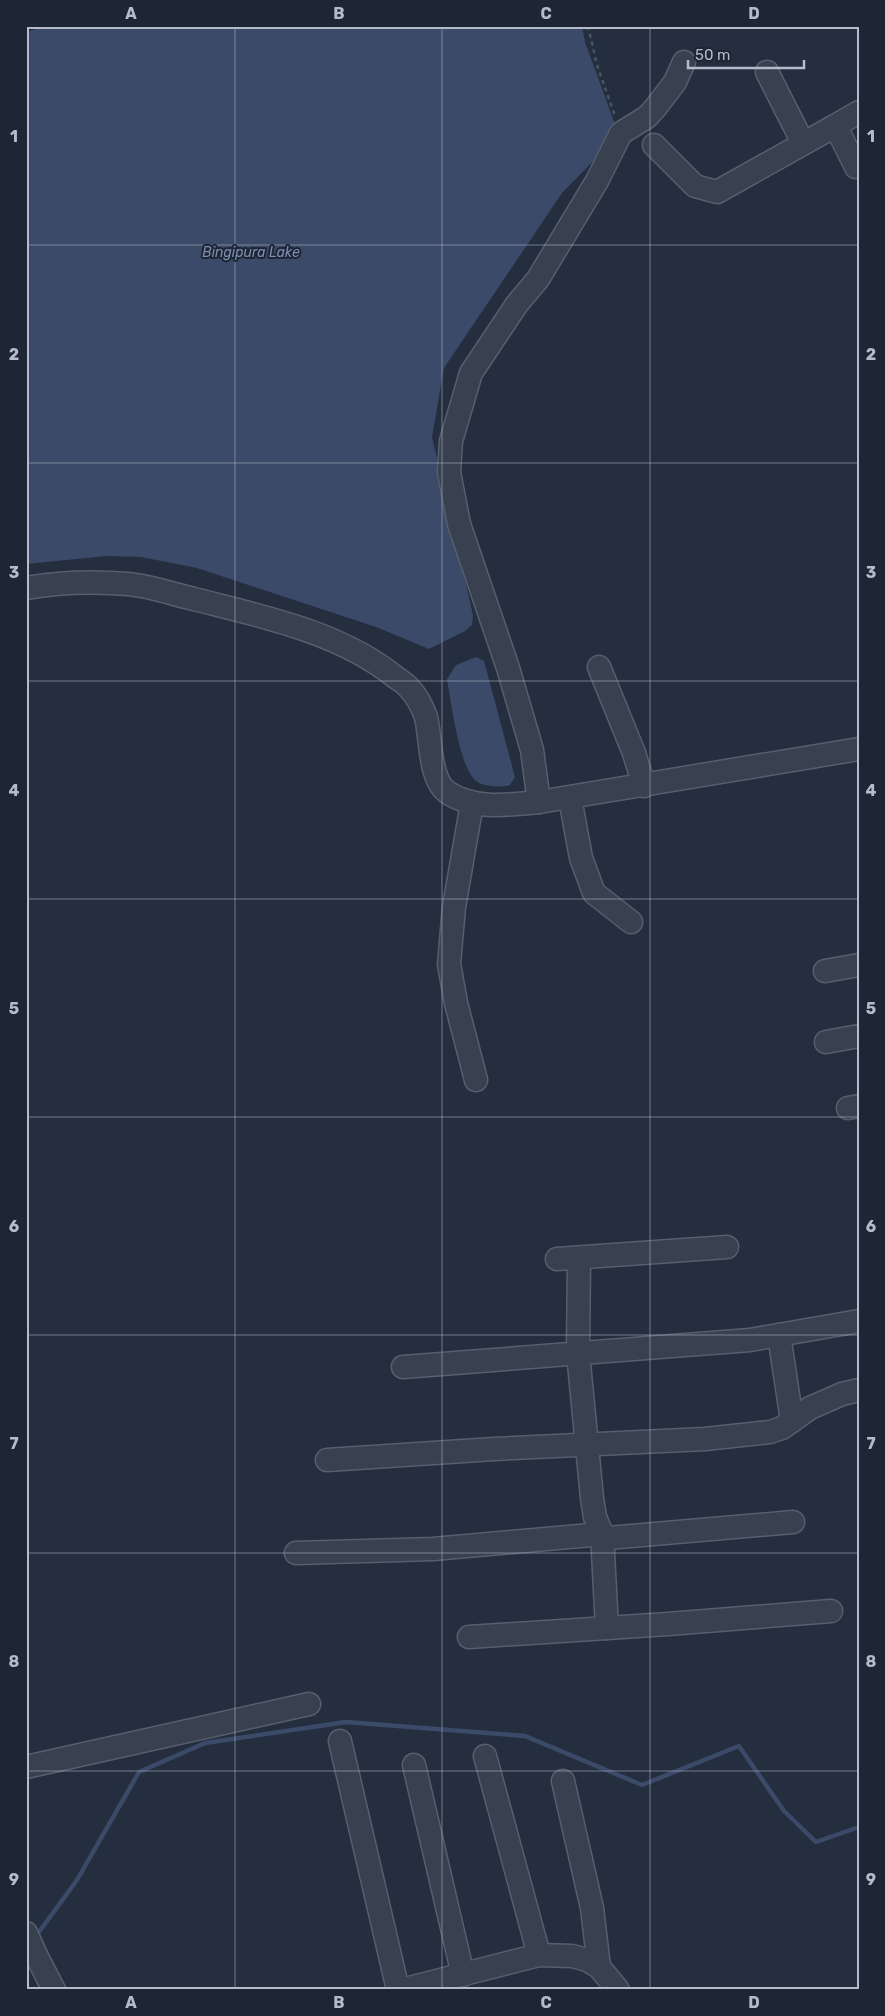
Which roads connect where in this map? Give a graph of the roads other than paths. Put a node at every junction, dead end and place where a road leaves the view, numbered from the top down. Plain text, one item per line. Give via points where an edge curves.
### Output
1 (684, 62) dead end
2 (767, 72) dead end
3 (859, 112) edge
4 (833, 127) junction
5 (803, 143) junction
6 (654, 145) dead end
7 (859, 167) edge
8 (26, 588) edge
9 (598, 667) dead end
10 (859, 748) edge
11 (644, 786) junction
12 (570, 798) junction
13 (539, 802) junction
14 (472, 803) junction
15 (631, 922) dead end
16 (859, 965) edge
17 (825, 971) dead end
18 (859, 1036) edge
19 (826, 1042) dead end
20 (476, 1080) dead end
21 (727, 1246) dead end
22 (859, 1321) edge
23 (779, 1335) junction
24 (578, 1353) junction
25 (403, 1366) dead end
26 (859, 1390) edge
27 (792, 1421) junction
28 (587, 1445) junction
29 (327, 1460) dead end
30 (794, 1522) dead end
31 (602, 1534) junction
32 (296, 1553) dead end
33 (831, 1611) dead end
34 (607, 1628) junction
35 (469, 1637) dead end
36 (309, 1704) dead end
37 (340, 1741) dead end
38 (485, 1756) dead end
39 (414, 1765) dead end
40 (26, 1767) edge
41 (563, 1781) dead end
42 (26, 1933) edge
43 (539, 1955) junction
44 (599, 1967) junction
45 (463, 1975) junction
46 (427, 1987) edge
47 (54, 1990) edge
48 (400, 1990) edge
49 (618, 1990) edge

1 - 13 street via 675,82 656,108 621,133 538,279 517,304 471,373 451,441 449,472 459,524 532,750
2 - 5 street
3 - 4 street
4 - 5 street
4 - 7 street via 856,167
5 - 6 street via 717,192 695,186
8 - 14 street via 92,581 130,584 311,632 341,644 368,658 407,686 422,705 426,716 433,762 441,786 454,796
9 - 11 street via 634,753
10 - 11 street
11 - 12 street
12 - 13 street
12 - 15 street via 581,858 594,893
13 - 14 street via 507,805
14 - 20 street via 454,907 449,964
16 - 17 street
18 - 19 street
21 - 24 street via 568,1258
22 - 23 street
23 - 24 street
23 - 27 street
24 - 25 street
24 - 28 street
26 - 27 street via 810,1408
27 - 28 street via 770,1432
28 - 29 street
28 - 31 street via 592,1498
30 - 31 street via 608,1538
31 - 32 street via 433,1549
31 - 34 street
33 - 34 street
34 - 35 street
36 - 40 street
37 - 48 street
38 - 43 street
39 - 45 street
41 - 44 street via 592,1908
42 - 47 street
43 - 44 street via 572,1956
43 - 45 street
44 - 49 street
45 - 46 street
46 - 48 street

